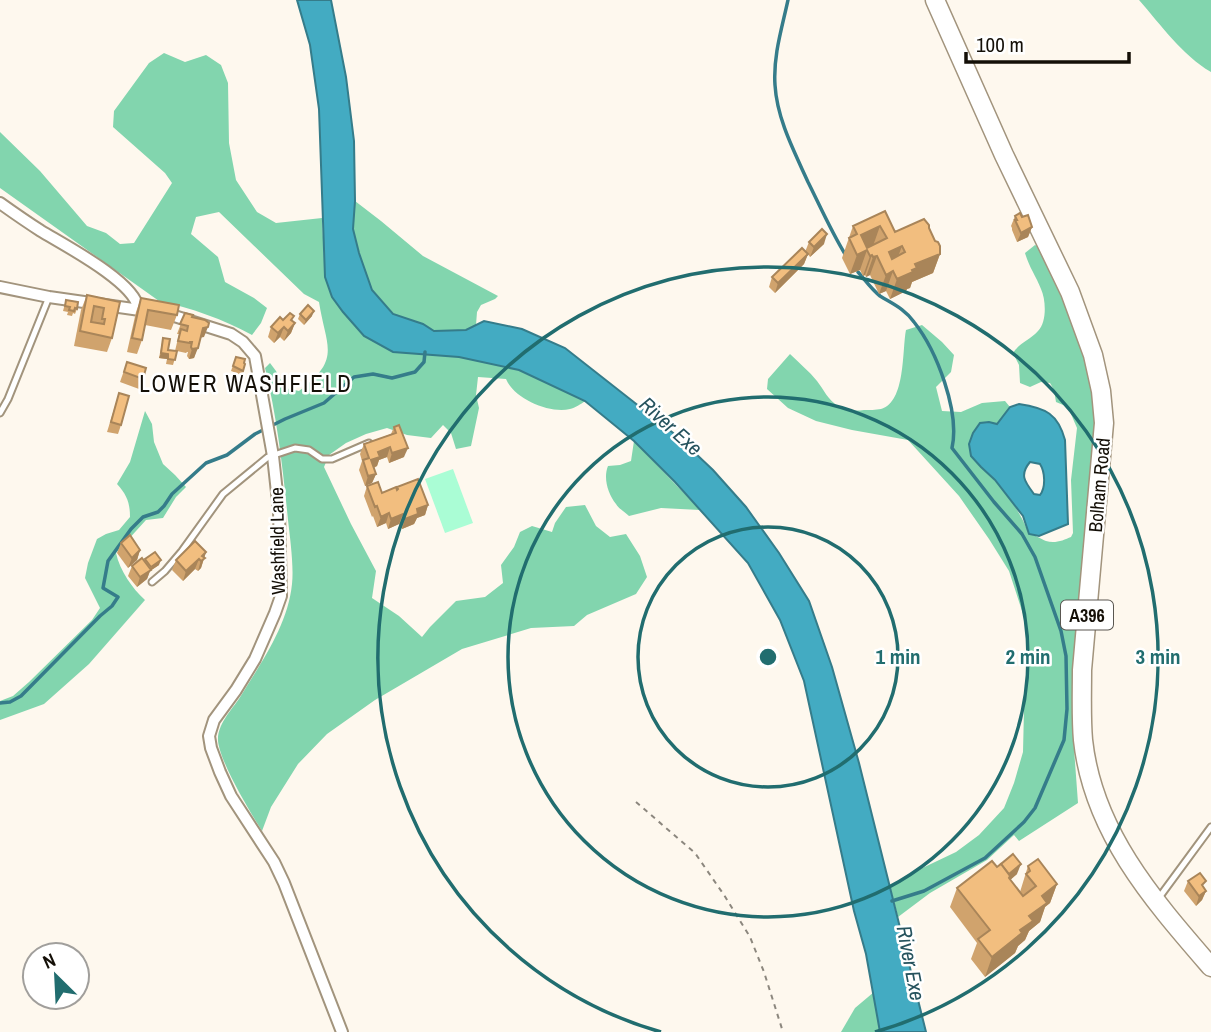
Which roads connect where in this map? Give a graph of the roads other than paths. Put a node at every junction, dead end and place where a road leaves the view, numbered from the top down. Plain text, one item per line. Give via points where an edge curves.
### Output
1 (935, 0) edge
2 (0, 204) edge
3 (0, 287) edge
4 (49, 297) junction
5 (138, 309) junction
6 (0, 412) edge
7 (375, 441) edge
8 (273, 456) junction
9 (152, 582) dead end
10 (1211, 827) edge
11 (1156, 901) junction
12 (1211, 967) edge
13 (342, 1032) edge

1 - 11 main road, Bolham Road / A396 via 1070,292 1093,355 1104,423 1082,670 1083,741 1106,820 1130,866
2 - 5 street via 102,269 130,292
3 - 4 street, Washfield Lane
4 - 5 street, Washfield Lane
4 - 6 lane
5 - 8 street, Washfield Lane via 200,324 243,342 255,356
7 - 8 lane via 332,459 295,448
8 - 9 lane via 223,494
8 - 13 street, Washfield Lane via 281,596 255,659 214,720 209,736 231,796 284,883
10 - 11 lane
11 - 12 main road, Bolham Road / A396

